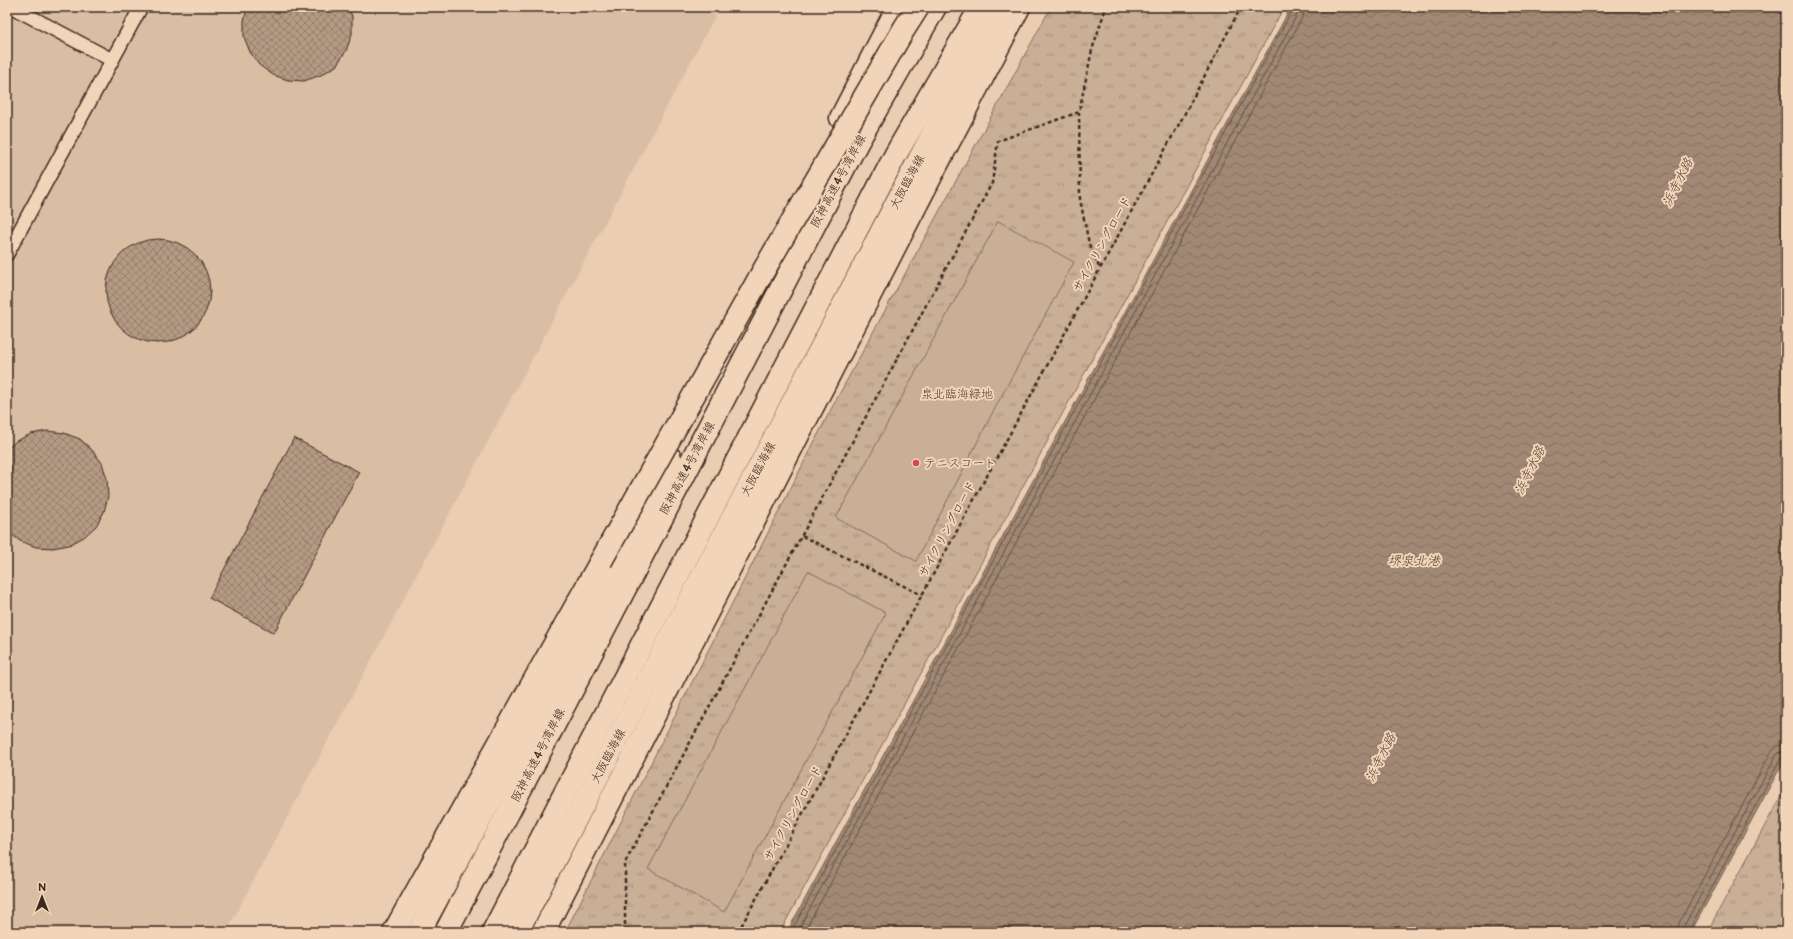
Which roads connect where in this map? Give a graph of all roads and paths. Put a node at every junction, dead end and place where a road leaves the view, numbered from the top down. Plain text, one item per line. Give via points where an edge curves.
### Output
1 (12, 7) edge
2 (141, 7) edge
3 (898, 7) edge
4 (918, 7) edge
5 (935, 7) edge
6 (981, 7) edge
7 (1001, 7) edge
8 (1019, 7) edge
9 (1106, 7) edge
10 (1241, 7) edge
11 (112, 60) junction
12 (1079, 112) junction
13 (7, 254) edge
14 (1100, 268) junction
15 (802, 536) junction
16 (922, 595) junction
17 (394, 932) edge
18 (419, 932) edge
19 (446, 932) edge
20 (493, 932) edge
21 (517, 932) edge
22 (543, 932) edge
23 (625, 932) edge
24 (738, 932) edge

1 - 11 lane
2 - 11 lane
3 - 18 main road via 600,597
4 - 17 main road, bridge via 753,289
5 - 19 main road, 阪神高速4号湾岸線 via 851,155
6 - 20 main road via 892,161
7 - 21 main road, 大阪臨海線
8 - 22 main road
9 - 12 path via 1092,50
10 - 14 path, サイクリングロード
11 - 13 lane
12 - 14 path via 1080,199 1089,244
12 - 15 path via 998,141 992,183
14 - 16 path, サイクリングロード
15 - 16 path
15 - 23 path via 625,863
16 - 24 path, サイクリングロード

